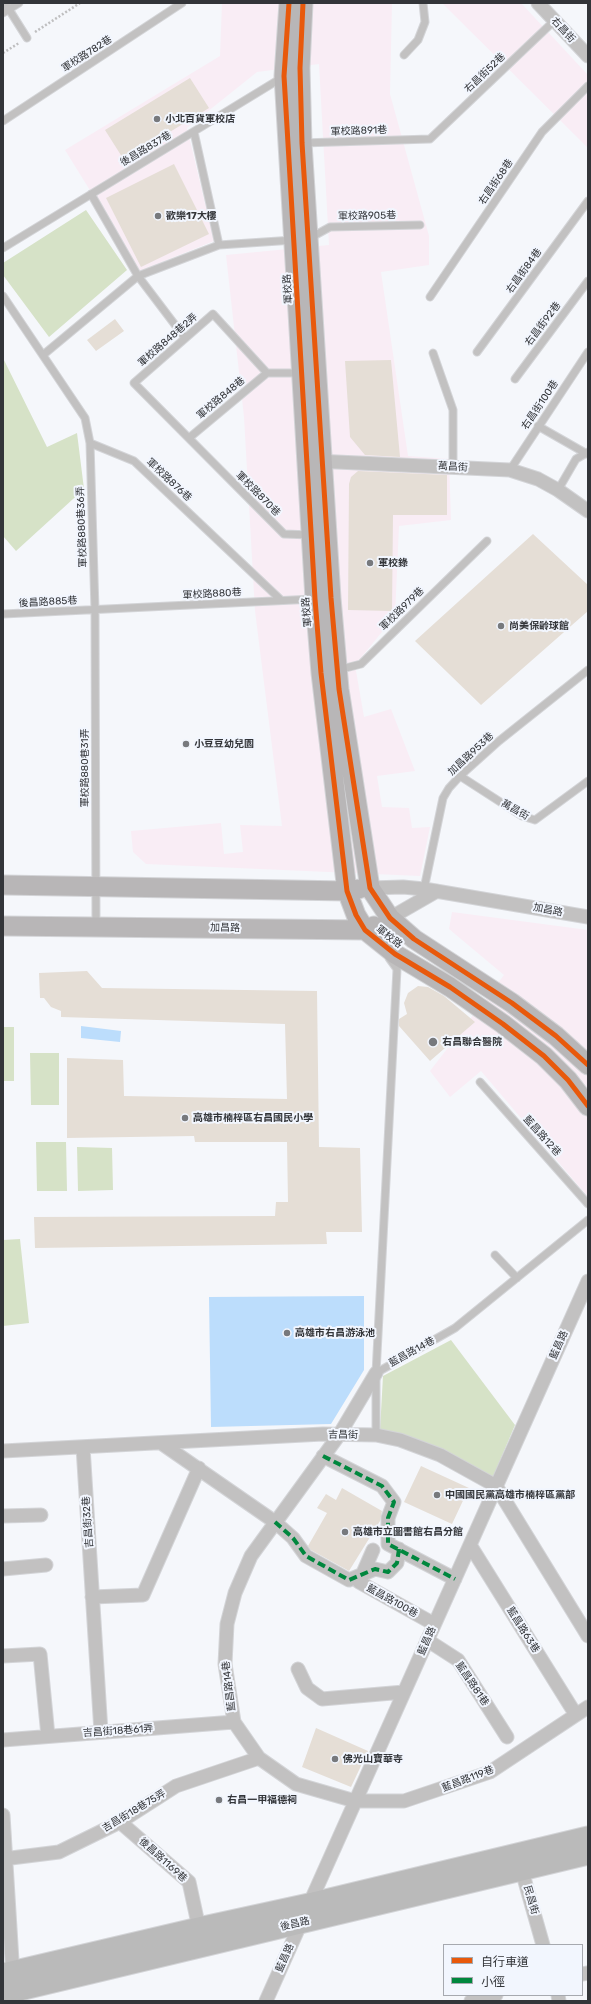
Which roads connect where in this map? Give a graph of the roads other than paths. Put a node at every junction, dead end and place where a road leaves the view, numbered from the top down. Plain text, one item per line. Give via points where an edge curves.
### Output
1 (19, 3) edge
2 (182, 3) edge
3 (288, 3) edge
4 (303, 3) edge
5 (423, 3) edge
6 (538, 3) edge
7 (6, 8) edge
8 (554, 21) junction
9 (27, 38) road end
10 (404, 55) dead end
11 (588, 56) edge
12 (292, 72) junction
13 (588, 86) edge
14 (3, 121) edge
15 (194, 132) junction
16 (430, 139) joint
17 (295, 143) junction
18 (91, 194) junction
19 (588, 201) edge
20 (420, 225) dead end
21 (301, 240) junction
22 (219, 244) junction
23 (3, 248) edge
24 (138, 276) junction
25 (588, 281) edge
26 (3, 296) edge
27 (430, 297) dead end
28 (185, 338) junction
29 (477, 352) dead end
30 (433, 353) dead end
31 (43, 355) junction
32 (587, 356) edge
33 (309, 372) junction
34 (267, 373) junction
35 (515, 380) dead end
36 (538, 426) junction
37 (189, 438) junction
38 (90, 443) junction
39 (587, 453) edge
40 (314, 461) junction
41 (453, 467) junction
42 (510, 470) junction
43 (558, 490) junction
44 (588, 511) edge
45 (319, 534) junction
46 (487, 541) dead end
47 (323, 598) junction
48 (281, 600) junction
49 (95, 610) junction
50 (3, 614) edge
51 (588, 670) edge
52 (329, 672) junction
53 (460, 776) junction
54 (588, 781) edge
55 (3, 885) edge
56 (95, 886) junction
57 (370, 888) junction
58 (424, 889) junction
59 (346, 891) junction
60 (437, 891) junction
61 (588, 917) edge
62 (390, 918) junction
63 (3, 926) edge
64 (96, 926) junction
65 (365, 930) junction
66 (588, 1065) edge
67 (480, 1082) dead end
68 (588, 1106) edge
69 (588, 1204) edge
70 (588, 1220) edge
71 (495, 1255) dead end
72 (517, 1278) junction
73 (588, 1280) edge
74 (376, 1373) junction
75 (338, 1435) junction
76 (376, 1435) junction
77 (161, 1443) junction
78 (83, 1447) junction
79 (3, 1451) edge
80 (323, 1456) junction
81 (199, 1468) junction
82 (496, 1486) junction
83 (41, 1515) dead end
84 (3, 1516) edge
85 (275, 1522) junction
86 (470, 1545) junction
87 (399, 1549) junction
88 (373, 1550) dead end
89 (46, 1565) dead end
90 (3, 1569) edge
91 (454, 1579) junction
92 (92, 1597) junction
93 (434, 1624) junction
94 (588, 1636) edge
95 (427, 1640) junction
96 (3, 1656) edge
97 (298, 1668) dead end
98 (404, 1692) junction
99 (588, 1707) edge
100 (576, 1715) junction
101 (234, 1722) junction
102 (101, 1732) junction
103 (48, 1736) junction
104 (507, 1737) dead end
105 (3, 1740) edge
106 (259, 1758) junction
107 (355, 1802) junction
108 (3, 1815) edge
109 (120, 1822) junction
110 (588, 1837) edge
111 (588, 1854) edge
112 (6, 1859) edge
113 (520, 1862) junction
114 (305, 1914) junction
115 (199, 1928) junction
116 (544, 1944) edge
117 (9, 1987) edge
118 (492, 1996) edge
119 (266, 2001) edge
120 (471, 2001) edge

1 - 7 lane
2 - 14 lane, 軍校路782巷
3 - 12 street, 軍校路
4 - 12 street, 軍校路
5 - 10 lane via 425,22 418,40
6 - 8 street, 右昌街
7 - 9 lane
8 - 11 street, 右昌街
8 - 16 lane, 右昌街52巷
12 - 15 lane, 後昌路837巷
12 - 17 street, 軍校路
13 - 27 lane, 右昌街68巷 via 542,132
15 - 18 lane, 後昌路837巷
15 - 22 lane
16 - 17 lane, 軍校路891巷
17 - 21 street, 軍校路
18 - 23 lane, 後昌路837巷
18 - 24 lane
19 - 29 lane, 右昌街84巷
20 - 21 lane, 軍校路905巷 via 330,227
21 - 22 lane
21 - 33 street, 軍校路
22 - 24 lane
24 - 28 lane
24 - 31 lane
25 - 35 lane, 右昌街92巷
26 - 31 lane
28 - 34 lane, 軍校路848巷2弄 via 213,314
28 - 37 lane, 軍校路848巷2弄 via 134,383
30 - 41 lane via 453,410
31 - 38 lane via 85,418
32 - 36 lane, 右昌街100巷
33 - 34 lane
33 - 40 street, 軍校路
34 - 37 lane, 軍校路848巷
36 - 39 lane
36 - 42 lane, 右昌街100巷
37 - 45 lane, 軍校路870巷 via 284,534
38 - 48 lane, 軍校路876巷 via 134,462
38 - 49 lane, 軍校路880巷36弄
39 - 43 lane via 576,459
40 - 41 street, 萬昌街
40 - 45 street, 軍校路
41 - 42 street, 萬昌街
42 - 43 street, 萬昌街 via 538,479
43 - 44 street, 萬昌街
45 - 47 street, 軍校路
46 - 52 lane, 軍校路979巷 via 361,664
47 - 48 lane, 軍校路880巷
47 - 52 street, 軍校路
48 - 49 lane, 軍校路880巷
49 - 50 lane, 後昌路885巷
49 - 56 lane, 軍校路880巷31弄
51 - 53 lane, 加昌路953巷 via 499,741
52 - 57 street, 軍校路
52 - 59 street, 軍校路
53 - 54 lane, 萬昌街 via 522,816 535,820
53 - 58 lane, 加昌路953巷 via 443,798
55 - 56 street, 加昌路
56 - 59 street, 加昌路
56 - 64 lane, 軍校路880巷31弄
57 - 58 street, 加昌路
57 - 59 street, 加昌路
57 - 62 street, 軍校路
58 - 60 street, 加昌路
59 - 65 street, 軍校路
60 - 61 street, 加昌路
60 - 62 street, 加昌路
62 - 65 street, 加昌路
62 - 66 street, 軍校路 via 414,939 512,1003
63 - 64 street, 加昌路
64 - 65 street, 加昌路
65 - 68 street, 軍校路 via 395,954 450,987 503,1024 549,1061
65 - 74 lane via 398,969
67 - 69 lane, 藍昌路12巷
70 - 72 lane, 藍昌路14巷
71 - 72 lane
72 - 74 lane, 藍昌路14巷 via 455,1328
73 - 82 street, 藍昌路
74 - 75 street, 藍昌路14巷
74 - 76 lane
75 - 76 street, 吉昌街
75 - 77 street, 吉昌街
75 - 80 street, 藍昌路14巷
76 - 82 street, 吉昌街 via 400,1440 440,1455
77 - 78 street, 吉昌街
77 - 81 street
78 - 79 street, 吉昌街
78 - 92 street, 吉昌街32巷
80 - 85 street, 藍昌路14巷
80 - 87 street via 382,1486 394,1502 388,1518 388,1544
81 - 85 street
81 - 92 street via 143,1595
82 - 86 street, 藍昌路
82 - 94 street, 吉昌街
83 - 84 street
85 - 87 street via 306,1556 349,1580 375,1569 388,1572 397,1563
85 - 101 street, 藍昌路14巷 via 251,1556 235,1593 227,1624 225,1664
86 - 91 street, 藍昌路
86 - 100 street, 藍昌路63巷
87 - 91 street
88 - 93 street, 藍昌路100巷 via 359,1582
89 - 90 street
91 - 93 street, 藍昌路
92 - 102 street, 吉昌街32巷
93 - 95 street, 藍昌路
95 - 98 street, 藍昌路
95 - 104 street, 藍昌路81巷 via 458,1660
96 - 103 street via 40,1654
97 - 98 street via 307,1688 322,1699
98 - 107 street, 藍昌路
99 - 100 street, 藍昌路119巷
100 - 107 street, 藍昌路119巷 via 490,1772 404,1801
101 - 102 street, 吉昌街18巷61弄
101 - 106 street, 藍昌路14巷
102 - 103 street, 吉昌街18巷61弄
103 - 105 street, 吉昌街18巷61弄
106 - 107 street, 藍昌路119巷 via 296,1784
106 - 109 street, 吉昌街18巷75弄 via 176,1786
107 - 114 street, 藍昌路
108 - 112 street
109 - 112 street, 吉昌街18巷75弄 via 59,1852
109 - 115 street, 後昌路1169巷 via 189,1882
110 - 113 main road, 後昌路
111 - 113 main road, 後昌路
112 - 117 street
113 - 114 main road, 後昌路
113 - 116 street, 民昌街
114 - 115 main road, 後昌路
114 - 117 main road, 後昌路
114 - 119 street, 藍昌路
115 - 117 main road, 後昌路
118 - 120 street

